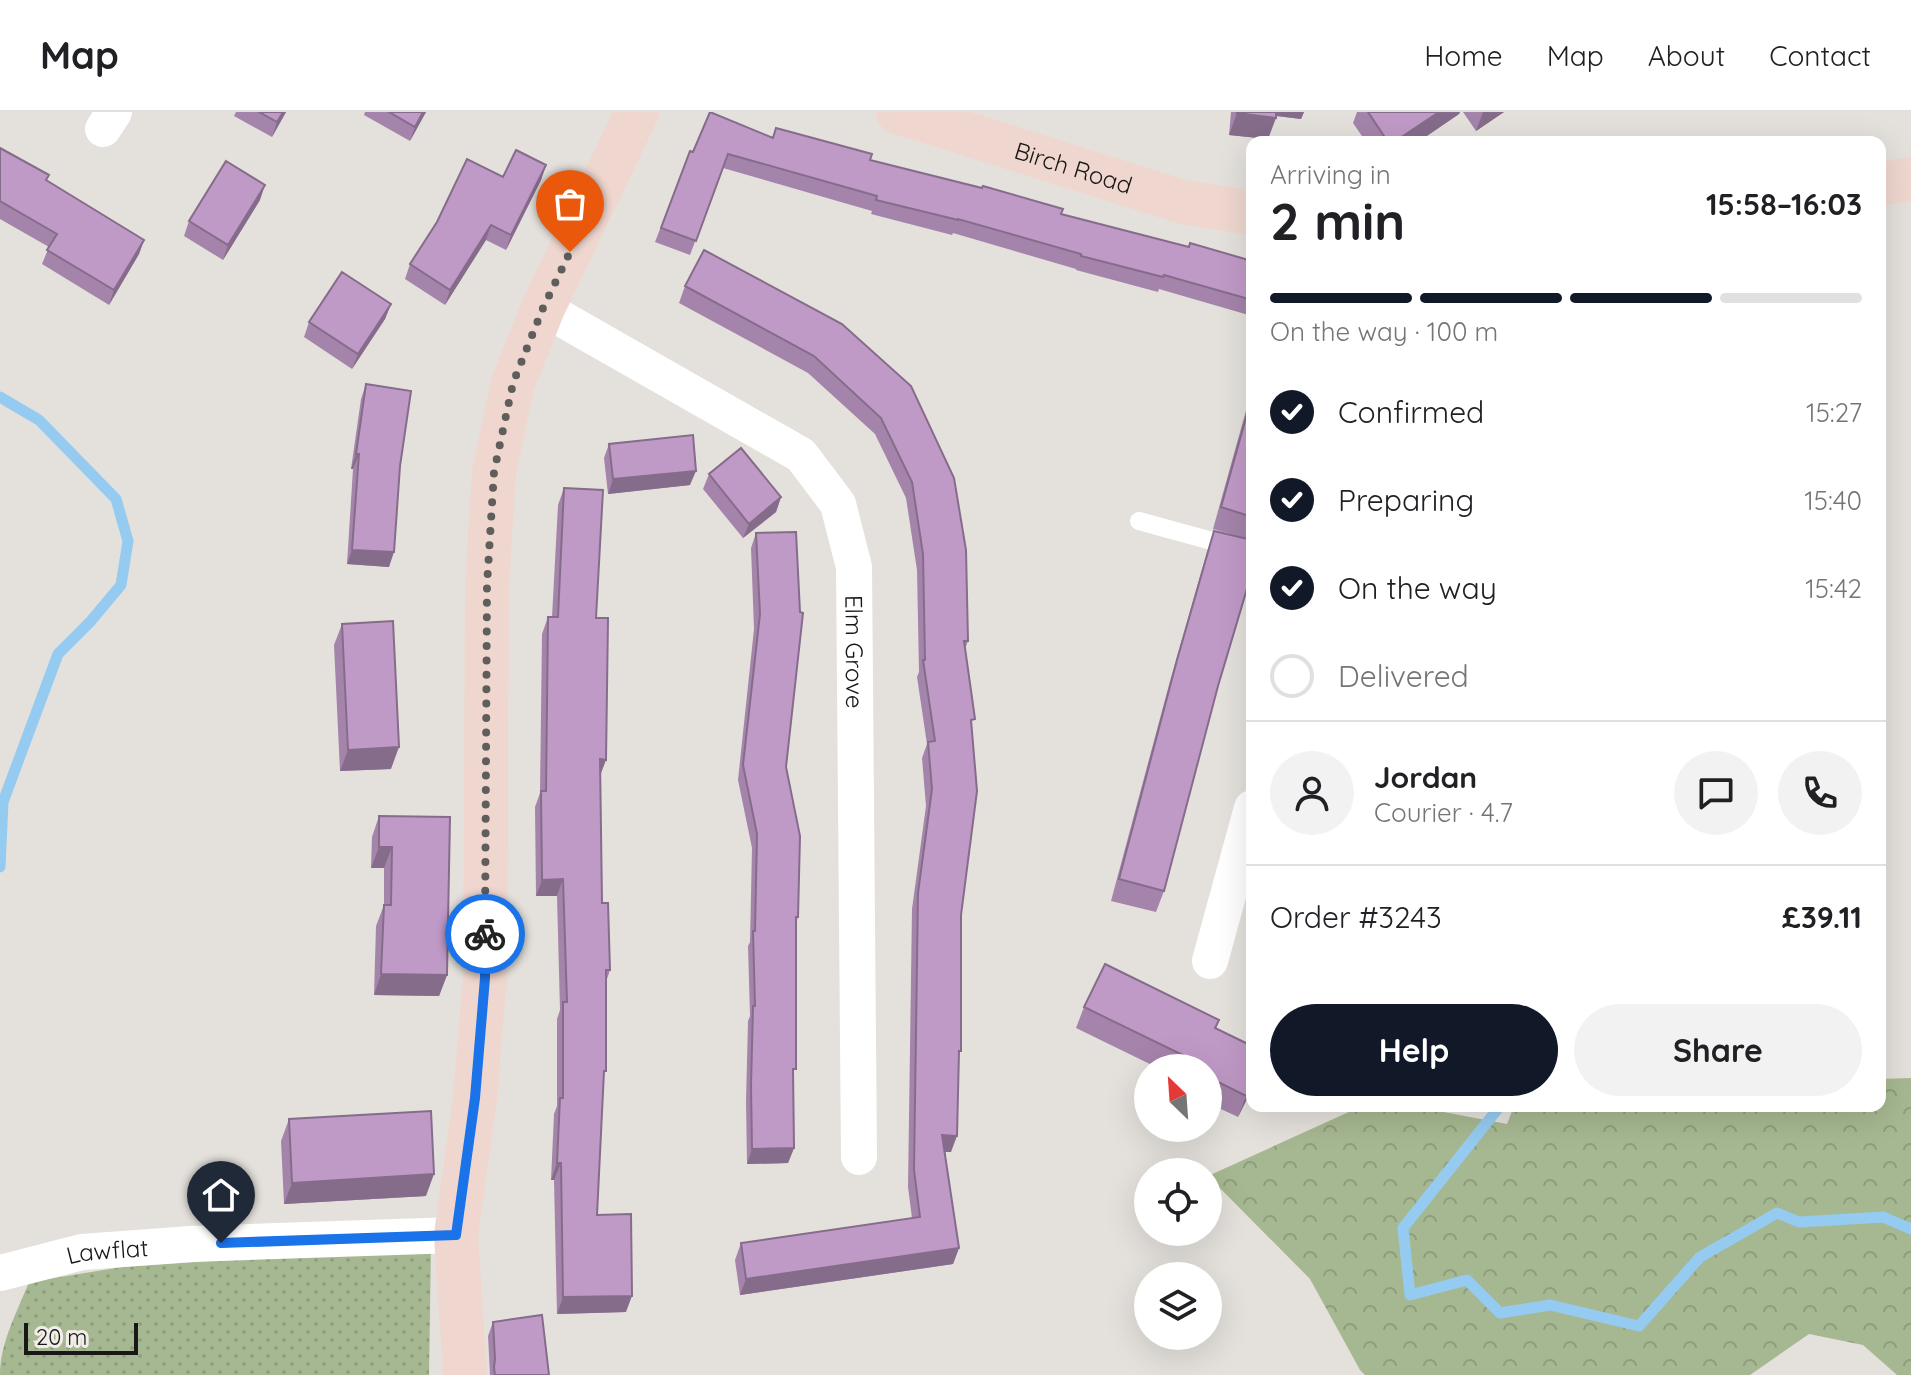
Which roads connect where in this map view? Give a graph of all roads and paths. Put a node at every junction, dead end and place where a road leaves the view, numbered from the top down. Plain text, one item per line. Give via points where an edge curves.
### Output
1 (637, 112) edge
2 (898, 112) edge
3 (1911, 179) edge
4 (1886, 183) edge
5 (1246, 212) edge
6 (543, 308) junction
7 (1139, 521) dead end
8 (1246, 550) edge
9 (1246, 830) edge
10 (1210, 961) dead end
11 (859, 1157) dead end
12 (457, 1225) junction
13 (0, 1273) edge
14 (465, 1375) edge

1 - 6 street
2 - 5 street, Birch Road via 1183,202
3 - 4 street
6 - 11 street, Elm Grove via 801,455 838,504 854,567
6 - 12 street via 513,383 494,472 487,585 485,978
7 - 8 lane
9 - 10 street
12 - 13 street, Lawflat via 82,1252
12 - 14 street

